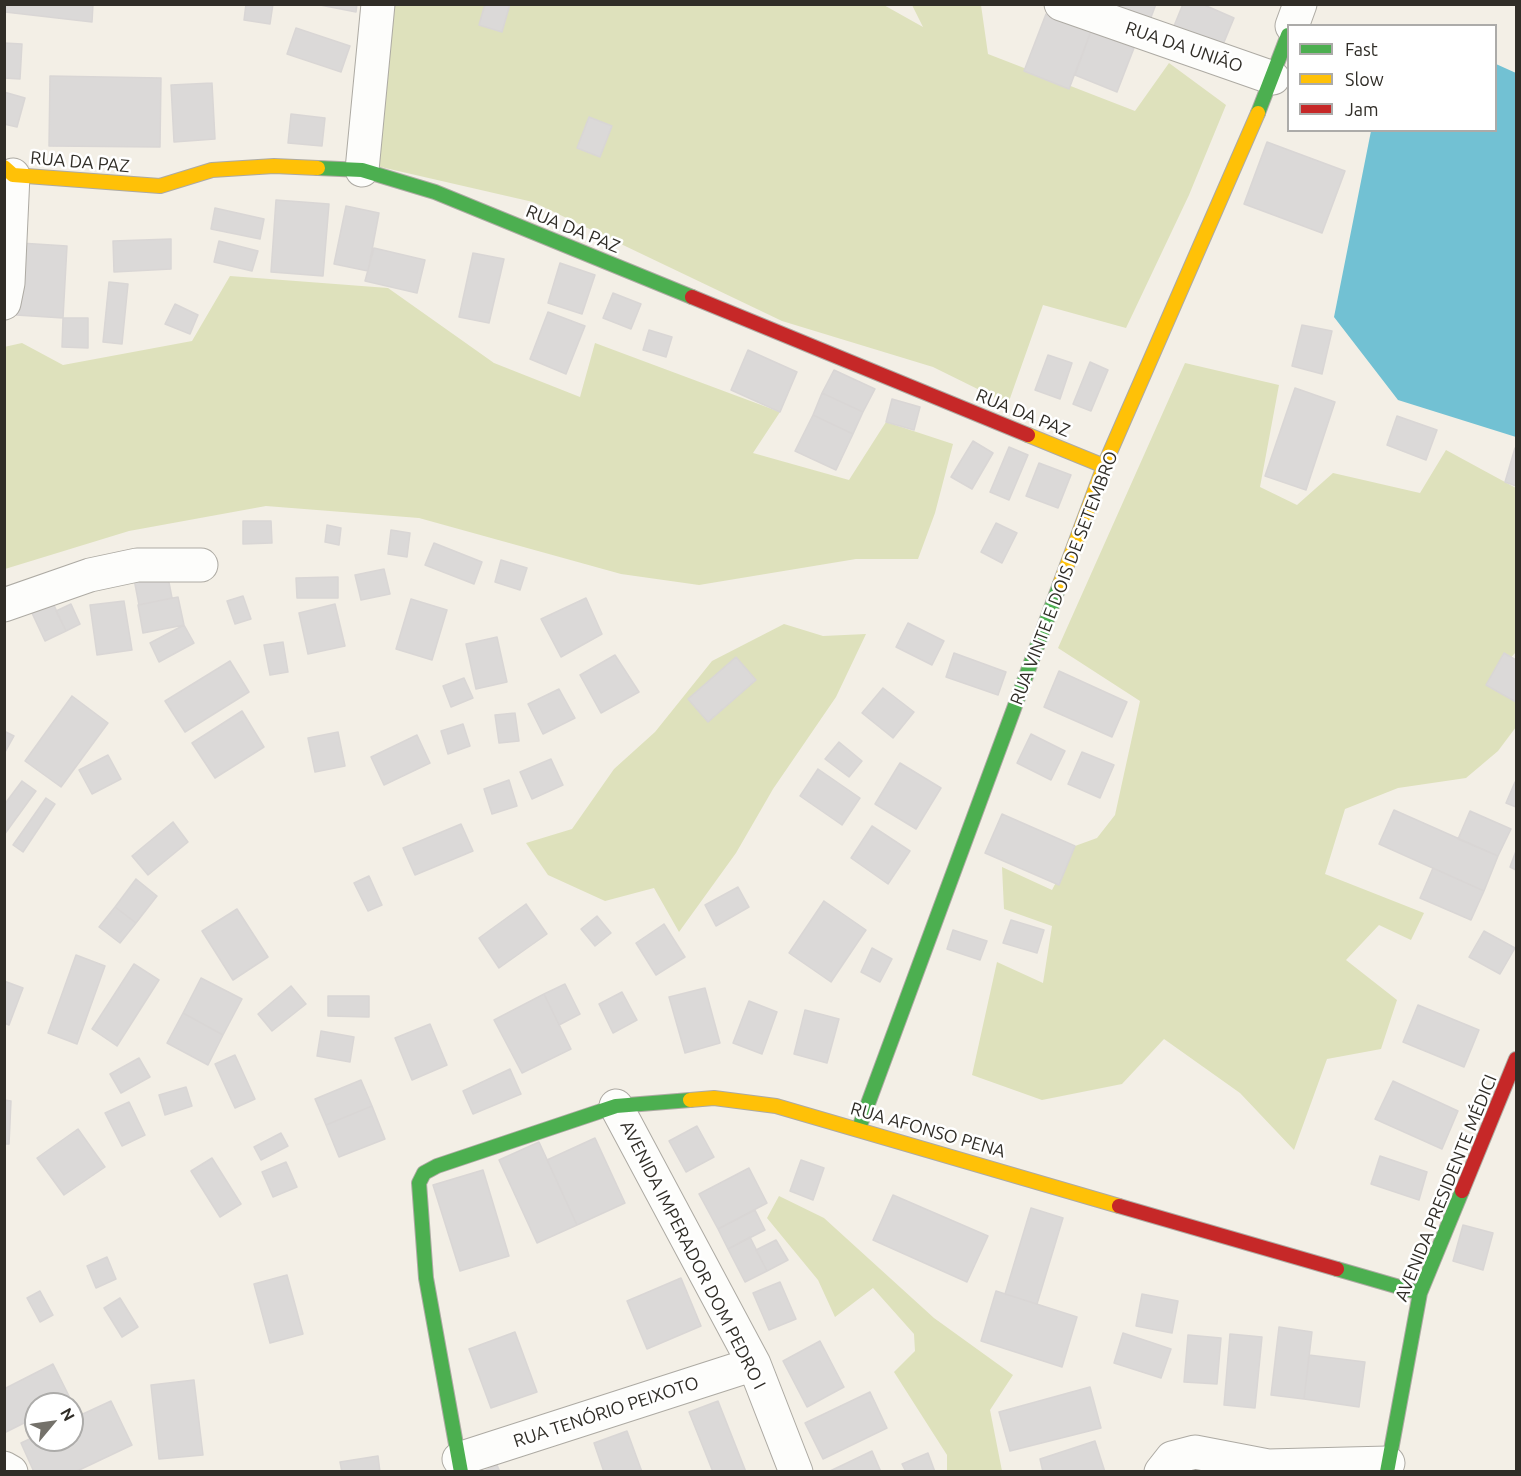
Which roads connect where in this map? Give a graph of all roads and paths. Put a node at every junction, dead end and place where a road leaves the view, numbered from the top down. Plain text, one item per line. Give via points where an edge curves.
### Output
1 (378, 4) edge
2 (1061, 4) edge
3 (1300, 4) edge
4 (1293, 24) edge
5 (1287, 38) edge
6 (1273, 78) junction
7 (362, 170) junction
8 (9, 171) edge
9 (4, 303) edge
10 (1104, 466) junction
11 (201, 565) dead end
12 (4, 605) edge
13 (1516, 1059) edge
14 (616, 1106) junction
15 (859, 1128) junction
16 (1420, 1293) junction
17 (754, 1364) junction
18 (460, 1465) edge
19 (1166, 1465) edge
20 (1388, 1467) edge
21 (4, 1468) edge
22 (11, 1472) edge
23 (796, 1472) edge

1 - 7 street
2 - 6 street, RUA DA UNIÃO
3 - 4 street
5 - 6 street, RUA VINTE E DOIS DE SETEMBRO
6 - 10 street, RUA VINTE E DOIS DE SETEMBRO
7 - 8 street, RUA DA PAZ via 274,166 212,170 160,186
7 - 10 street, RUA DA PAZ via 435,192
8 - 9 street via 8,283
10 - 15 street, RUA VINTE E DOIS DE SETEMBRO
11 - 12 street via 136,565 90,575
13 - 16 street, AVENIDA PRESIDENTE MÉDICI
14 - 15 street, RUA AFONSO PENA via 714,1098 776,1106
14 - 17 street, AVENIDA IMPERADOR DOM PEDRO I
14 - 18 street, RUA AFONSO PENA via 424,1173 418,1194 426,1278
15 - 16 street, RUA AFONSO PENA
16 - 20 street, AVENIDA PRESIDENTE MÉDICI
17 - 18 street, RUA TENÓRIO PEIXOTO
17 - 23 street, AVENIDA IMPERADOR DOM PEDRO I
19 - 20 street via 1195,1452 1268,1466
21 - 22 street

